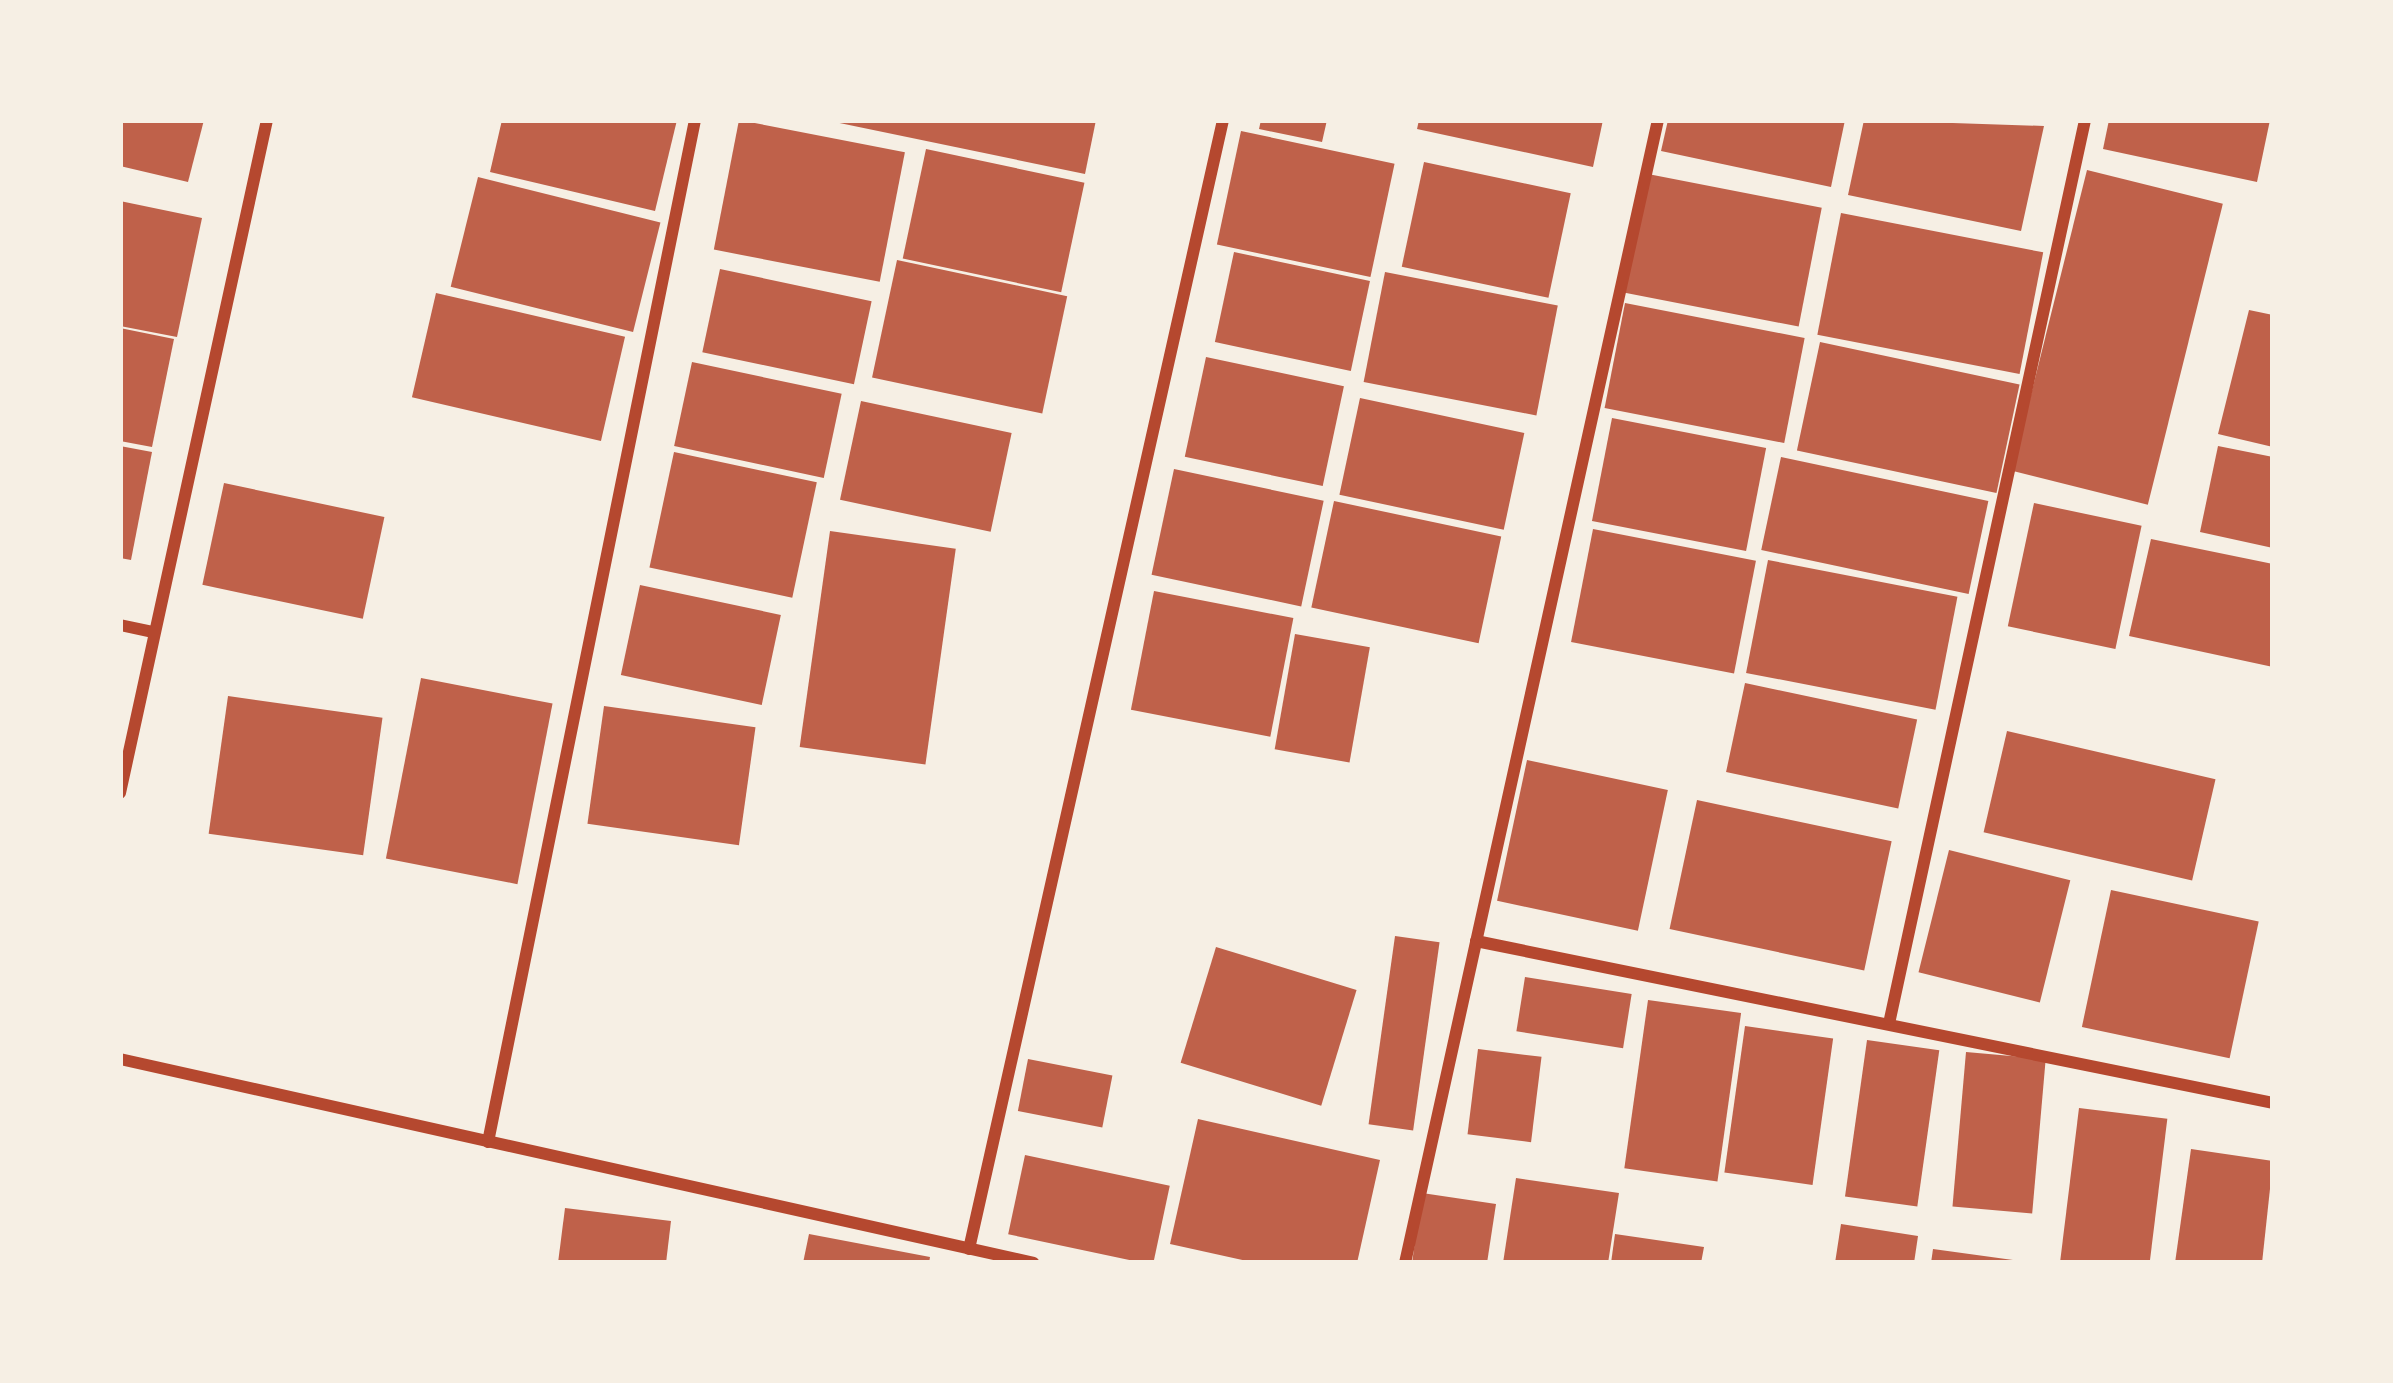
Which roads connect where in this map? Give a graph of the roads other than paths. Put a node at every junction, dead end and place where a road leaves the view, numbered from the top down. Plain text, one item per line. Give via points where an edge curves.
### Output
1 (267, 120) edge
2 (695, 120) edge
3 (1223, 120) edge
4 (1658, 120) edge
5 (2085, 120) edge
6 (120, 625) edge
7 (152, 632) junction
8 (120, 793) edge
9 (1476, 940) junction
10 (1890, 1019) junction
11 (120, 1059) edge
12 (2273, 1103) edge
13 (488, 1142) junction
14 (969, 1249) junction
15 (1034, 1263) edge
16 (1405, 1263) edge

1 - 7 street
2 - 13 street
3 - 14 street
4 - 9 street
5 - 10 street
6 - 7 street
7 - 8 street
9 - 10 street
9 - 16 street
10 - 12 street
11 - 13 street
13 - 14 street
14 - 15 street

